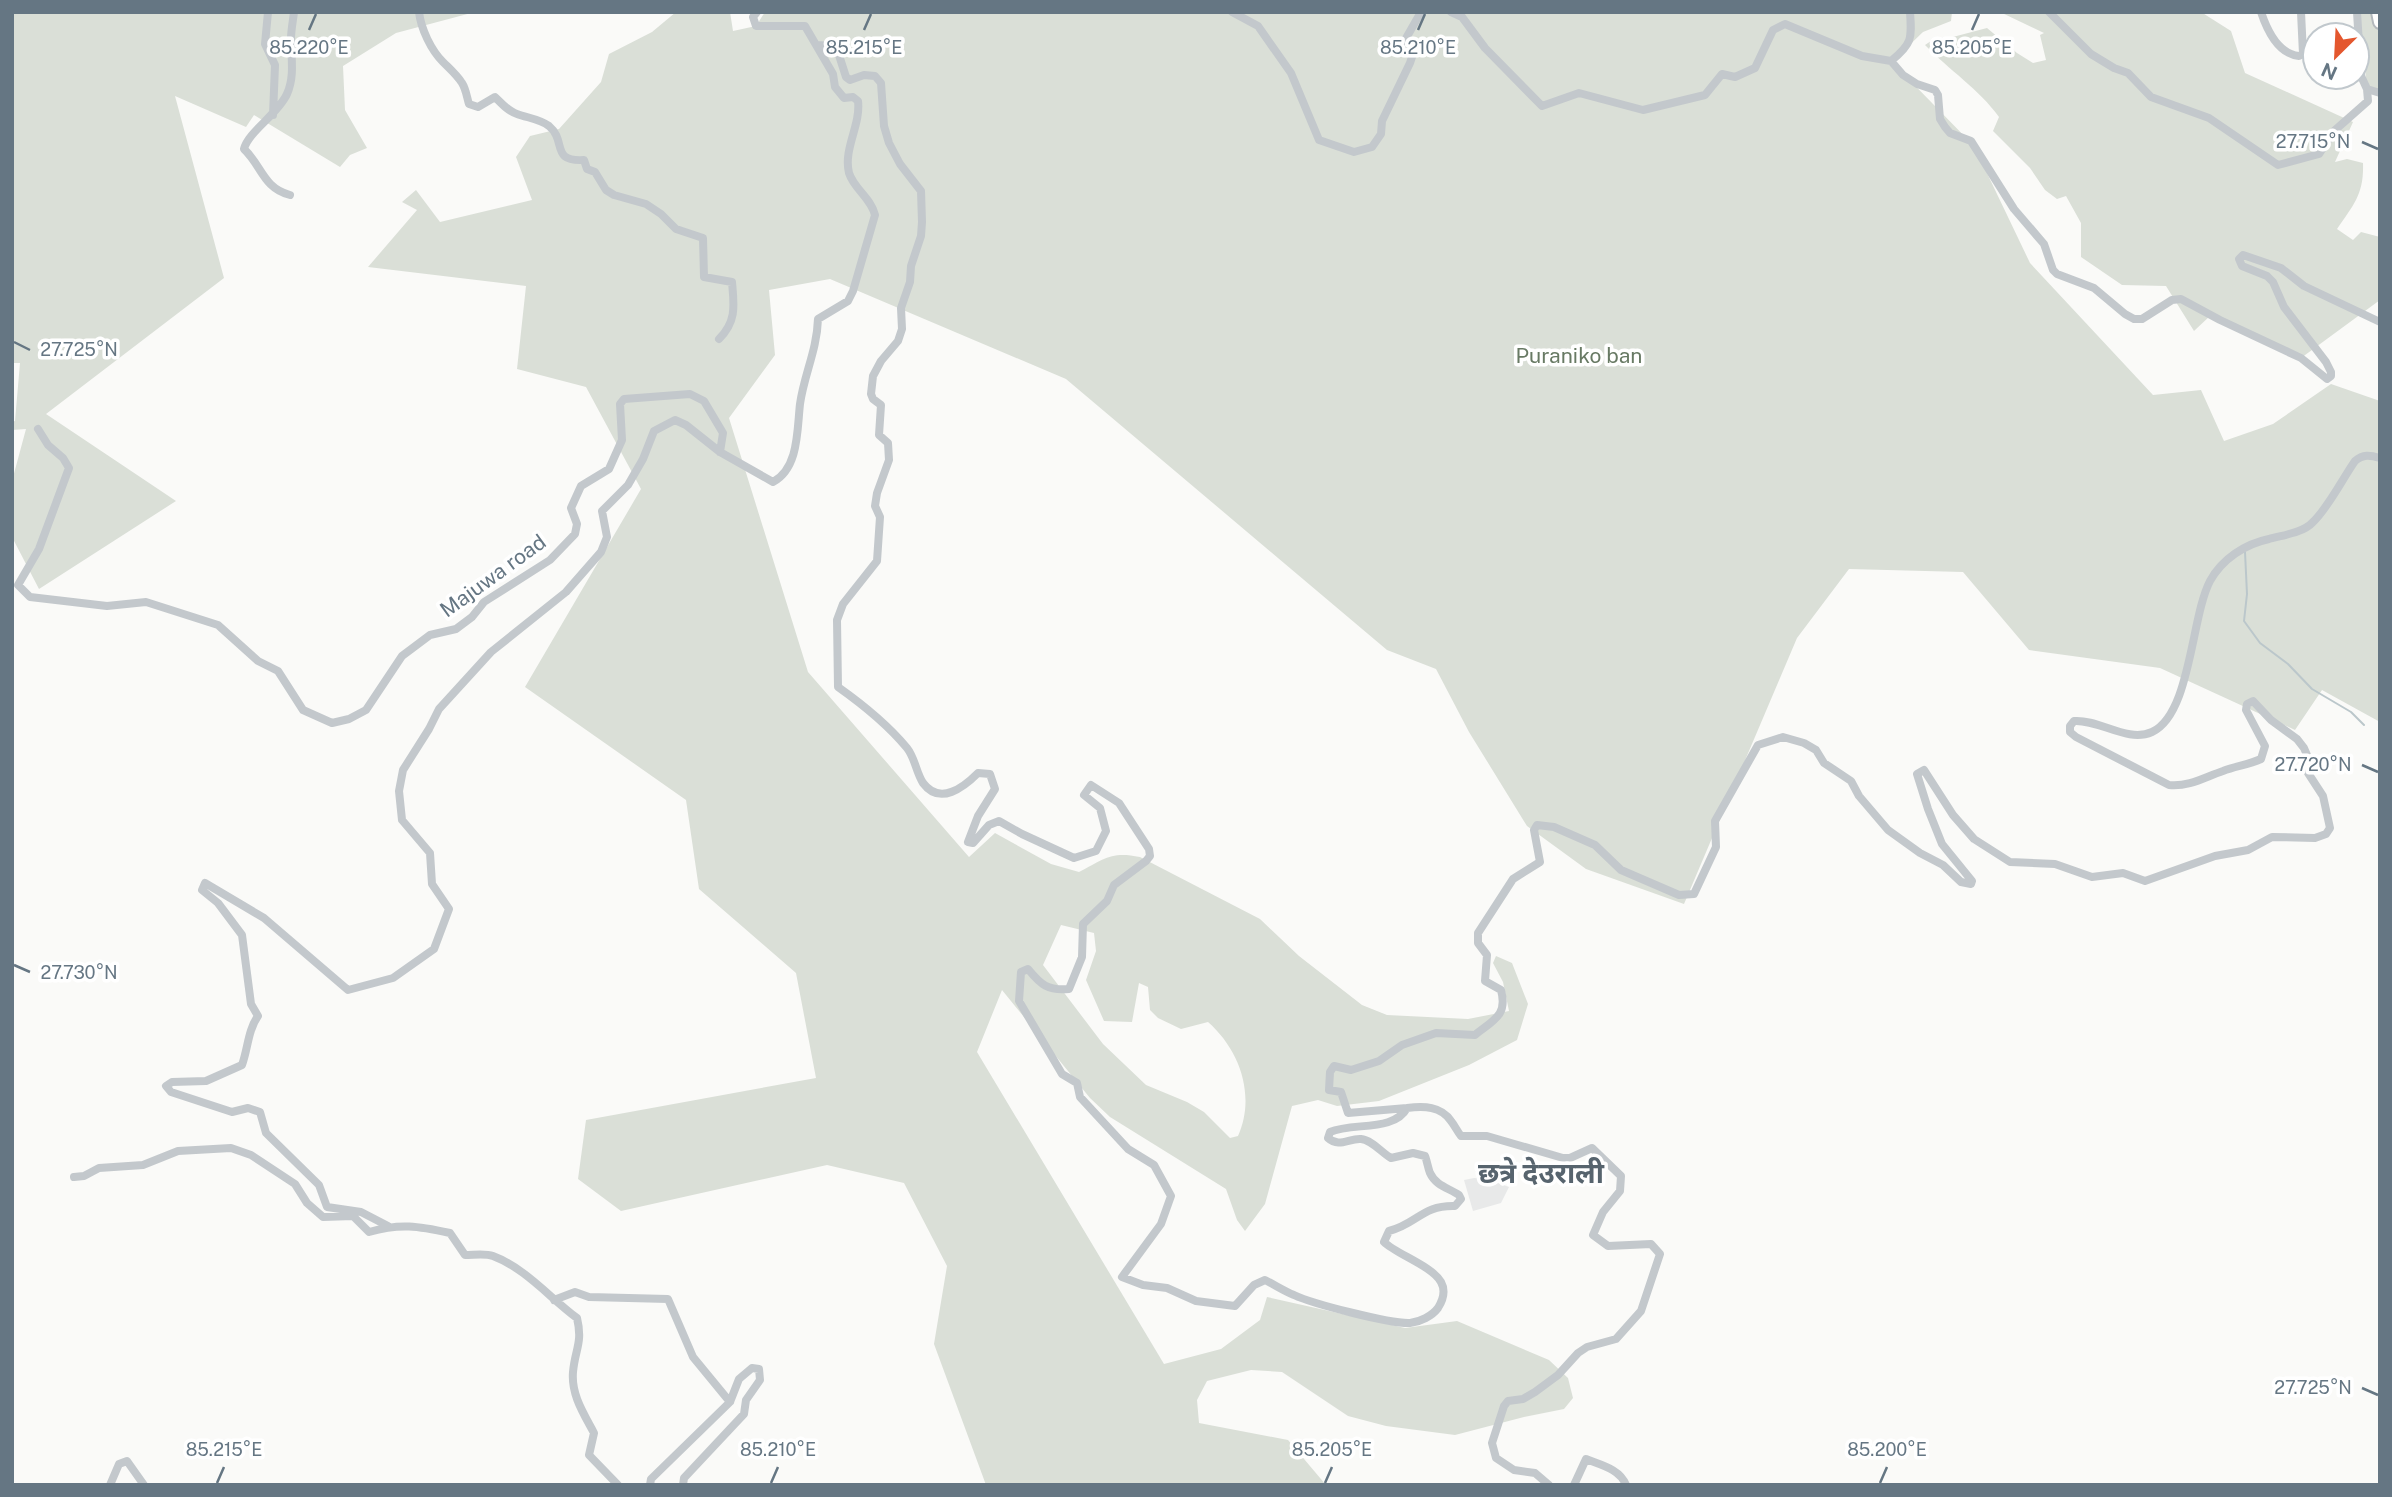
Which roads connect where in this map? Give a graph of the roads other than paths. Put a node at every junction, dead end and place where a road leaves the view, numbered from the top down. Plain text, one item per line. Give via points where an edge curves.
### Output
1 (268, 12) edge
2 (294, 12) edge
3 (419, 12) edge
4 (757, 12) edge
5 (1232, 12) edge
6 (1421, 12) edge
7 (1451, 12) edge
8 (1910, 12) edge
9 (2049, 12) edge
10 (2261, 12) edge
11 (2301, 12) edge
12 (2378, 12) edge
13 (2380, 22) edge
14 (817, 46) junction
15 (1891, 61) junction
16 (2367, 91) edge
17 (273, 115) junction
18 (290, 195) dead end
19 (2380, 322) edge
20 (719, 339) dead end
21 (38, 429) dead end
22 (720, 452) junction
23 (2380, 458) edge
24 (1407, 1108) junction
25 (74, 1177) dead end
26 (388, 1226) junction
27 (554, 1300) junction
28 (730, 1402) junction
29 (110, 1485) edge
30 (144, 1485) edge
31 (618, 1485) edge
32 (650, 1485) edge
33 (683, 1485) edge
34 (1549, 1485) edge
35 (1574, 1485) edge
36 (1626, 1485) edge

1 - 17 street via 265,44 275,65
2 - 17 street via 292,77
3 - 20 street via 420,23 441,60 464,85 469,104 478,107 495,97 516,114 543,122 557,136 563,155 576,162 584,160 606,190 646,204 676,229 703,238 704,277 733,282 734,314 730,328
4 - 14 street via 753,18 756,26 805,26
5 - 6 street via 1258,26 1292,73 1319,140 1354,152 1372,147 1381,134 1382,121 1414,51 1405,40
7 - 15 street via 1462,17 1485,48 1542,106 1579,93 1643,110 1705,95 1722,74 1735,77 1755,68 1773,30 1785,24 1862,56
8 - 15 street via 1908,47
9 - 16 street via 2091,54 2128,73 2151,97 2209,118 2278,165 2319,154 2334,131 2368,101
10 - 11 street via 2277,43 2287,53 2299,56 2303,54
12 - 13 highway
14 - 22 street via 834,74 838,93 858,101 848,163 876,215 848,301 818,319 817,342 800,403 799,438 783,477 773,482
14 - 24 street via 833,46 850,80 875,76 881,83 889,142 921,191 921,236 901,308 902,329 873,376 871,394 881,405 880,435 888,443 889,460 875,506 880,517 877,561 842,604 837,620 838,687 909,750 924,784 940,793 956,792 978,772 990,774 995,789 968,842 974,843 989,825 999,821 1074,858 1096,851 1106,831 1100,808 1084,795 1091,785 1119,803 1149,849 1146,861 1114,886 1107,901 1083,924 1082,957 1069,989 1044,987 1028,969 1021,972 1020,1001 1062,1074 1077,1083 1080,1097 1128,1149 1154,1166 1171,1196 1161,1224 1122,1277 1196,1301 1235,1306 1265,1280 1296,1296 1387,1321 1424,1319 1437,1310 1443,1298 1440,1280 1384,1242 1389,1231 1405,1227 1430,1209 1455,1206 1459,1195 1436,1181 1425,1156 1419,1153 1391,1158 1362,1139 1337,1143 1328,1138 1340,1128 1392,1121
15 - 19 street via 1910,80 1935,90 1945,128 1971,141 2014,209 2044,244 2053,270 2094,288 2134,319 2181,299 2301,358 2327,379 2331,372 2326,362 2284,307 2273,282 2242,266 2239,259 2243,255 2281,268 2304,286
17 - 18 street via 244,149 270,186
21 - 22 street, Majuwa road via 69,468 39,549 18,585 30,597 107,606 146,602 218,625 258,661 278,671 303,710 332,723 366,710 402,656 430,635 456,629 484,602 550,560 575,534 571,508 582,486 609,469 622,440 620,404 624,399 690,394 704,401 723,433
22 - 26 street via 675,420 654,431 628,485 601,512 607,537 601,552 566,592 491,652 439,709 402,770 402,820 430,853 432,884 449,909 434,949 393,978 348,990 264,918 205,883 202,890 242,935 251,1004 258,1016 251,1026 242,1065 206,1081 166,1086 171,1092 232,1112 248,1108 260,1112 266,1133 319,1185 327,1207 361,1212
23 - 24 street via 2361,456 2312,524 2250,543 2217,569 2204,595 2176,704 2159,727 2138,734 2086,721 2074,721 2070,726 2076,737 2169,785 2180,786 2261,760 2265,746 2246,710 2253,701 2304,748 2308,773 2323,796 2330,828 2326,834 2272,837 2248,850 2215,856 2145,881 2123,873 2092,877 2055,864 2010,862 1974,839 1924,770 1917,774 1928,809 1942,844 1972,881 1966,884 1888,830 1851,781 1824,763 1816,750 1783,737 1758,744 1715,821 1716,847 1694,894 1679,895 1621,870 1595,845 1554,827 1537,825 1540,862 1513,879 1478,933 1478,943 1487,955 1485,981 1501,990 1505,1004 1501,1013 1475,1035 1436,1033 1402,1045 1379,1061 1351,1070 1334,1066 1330,1072 1329,1090 1341,1092 1348,1113
24 - 34 street via 1422,1106 1446,1114 1466,1137 1487,1136 1570,1158 1592,1148 1621,1176 1620,1191 1603,1212 1593,1235 1608,1246 1651,1244 1660,1254 1641,1311 1616,1339 1587,1347 1535,1392 1504,1406 1492,1443 1496,1458
25 - 26 street via 99,1168 144,1165 178,1151 231,1148 295,1184 323,1217 353,1216 369,1232
26 - 27 street via 412,1225 450,1233 465,1255 491,1255 527,1275
27 - 28 street via 575,1292 589,1297 667,1299 693,1357
27 - 31 street via 577,1318 581,1334 573,1373 576,1400 594,1433 589,1455
28 - 32 street
28 - 33 street via 739,1379 752,1368 759,1369 760,1380 746,1400 744,1414 684,1478
29 - 30 street via 119,1464 127,1461
35 - 36 street via 1586,1459 1616,1471

